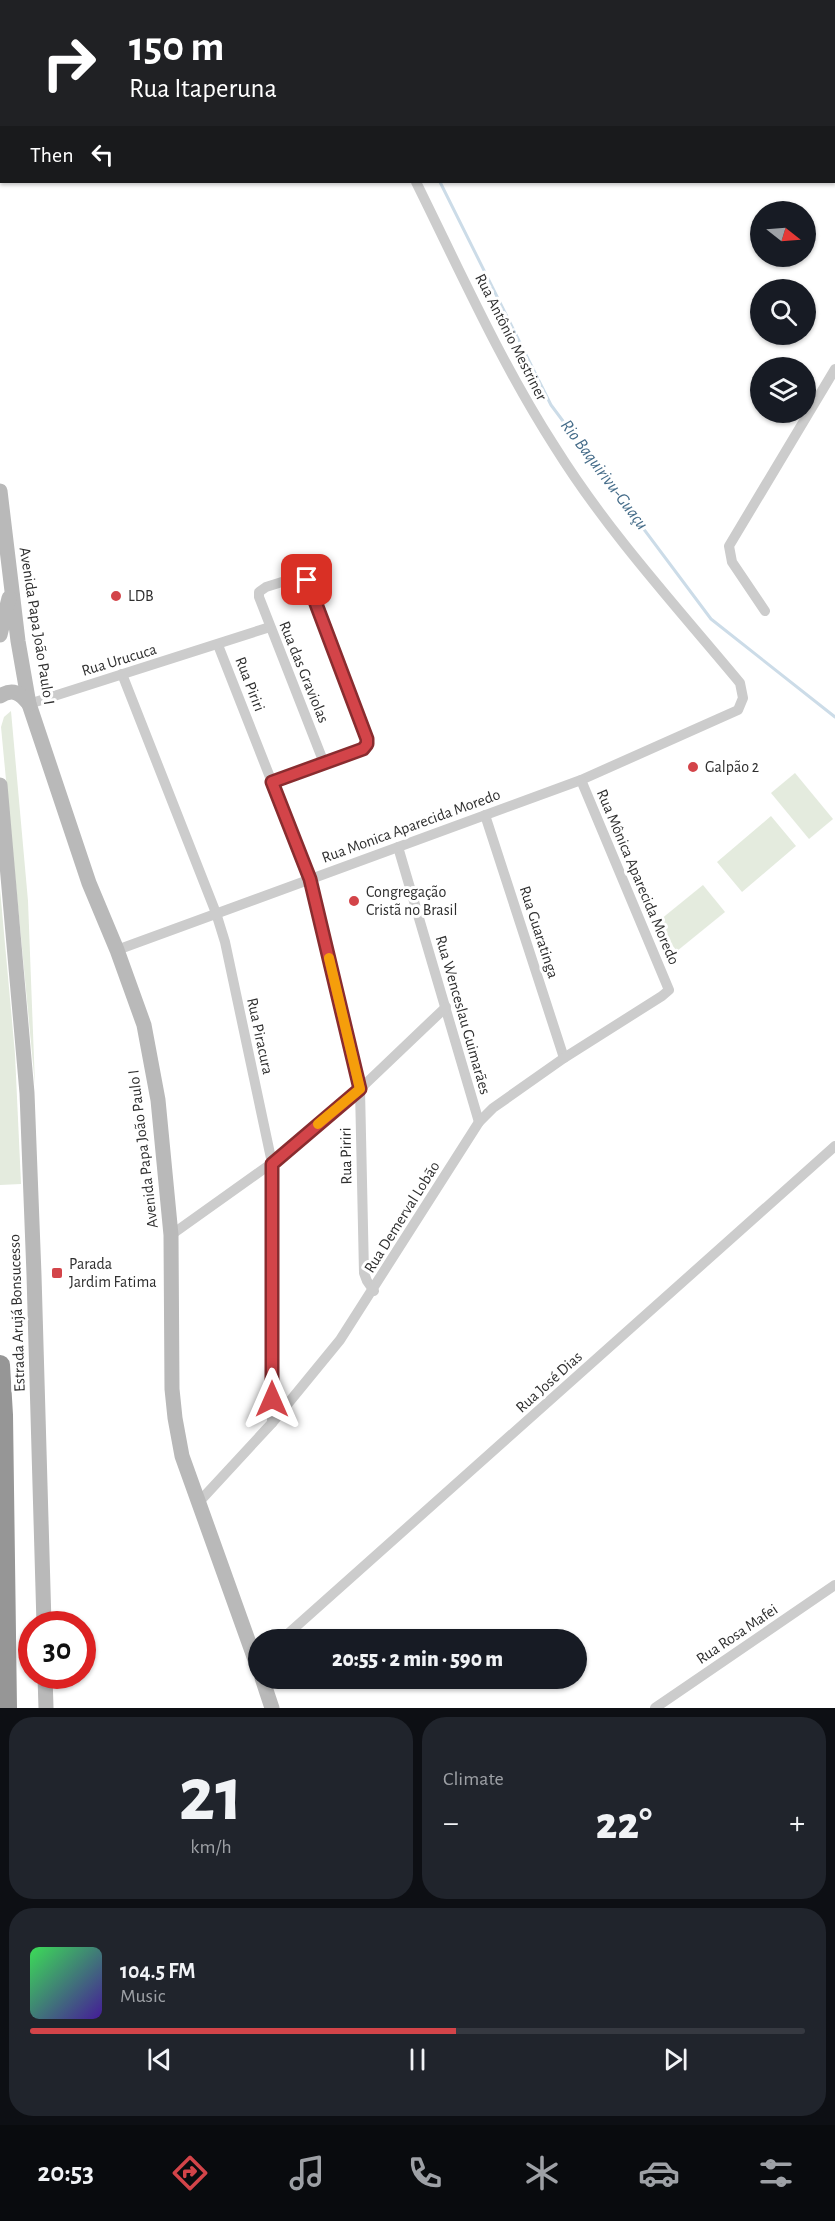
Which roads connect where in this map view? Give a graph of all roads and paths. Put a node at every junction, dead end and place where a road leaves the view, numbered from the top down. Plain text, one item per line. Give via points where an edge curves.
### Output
1 (416, 183) edge
2 (835, 369) edge
3 (0, 491) edge
4 (12, 588) junction
5 (765, 610) dead end
6 (270, 627) junction
7 (0, 635) edge
8 (218, 645) junction
9 (122, 674) junction
10 (0, 696) edge
11 (743, 698) joint
12 (29, 704) junction
13 (324, 763) junction
14 (581, 780) junction
15 (272, 782) junction
16 (0, 785) edge
17 (485, 815) junction
18 (398, 847) junction
19 (310, 879) junction
20 (216, 913) junction
21 (117, 950) junction
22 (669, 990) joint
23 (446, 1007) junction
24 (564, 1058) junction
25 (360, 1089) junction
26 (479, 1122) junction
27 (835, 1146) edge
28 (272, 1164) junction
29 (171, 1235) junction
30 (374, 1291) junction
31 (0, 1365) edge
32 (272, 1423) junction
33 (199, 1503) junction
34 (835, 1585) edge
35 (44, 1611) edge
36 (293, 1629) edge
37 (248, 1638) edge
38 (45, 1689) edge
39 (266, 1689) edge
40 (7, 1708) edge
41 (46, 1708) edge
42 (272, 1708) edge
43 (655, 1708) edge

1 - 11 street, Rua Antônio Mestriner via 513,378 554,447 593,505 740,683
2 - 5 street via 729,546 732,562
3 - 4 street, Avenida Papa João Paulo I
4 - 7 street
4 - 12 street, Avenida Papa João Paulo I
6 - 8 street, Rua Urucuca
6 - 13 street, Rua das Graviolas
6 - 13 street, Rua das Graviolas via 259,592 304,577 367,739 363,749
8 - 9 street, Rua Urucuca
8 - 15 street, Rua Piriri
9 - 12 street, Rua Urucuca
9 - 20 street, Rua Piracura
10 - 12 street via 13,691
11 - 14 street, Rua Mônica Aparecida Moredo via 738,710
12 - 21 street, Avenida Papa João Paulo I via 89,884
13 - 15 street
14 - 17 street, Rua Monica Aparecida Moredo
14 - 22 street, Rua Mônica Aparecida Moredo
15 - 19 street, Rua Piriri
16 - 35 street, Estrada Arujá Bonsucesso via 27,1094
17 - 18 street, Rua Monica Aparecida Moredo
17 - 24 street, Rua Guaratinga
18 - 19 street, Rua Monica Aparecida Moredo
18 - 23 street, Rua Wenceslau Guimarães
19 - 20 street, Rua Monica Aparecida Moredo
19 - 25 street, Rua Piriri
20 - 21 street, Rua Monica Aparecida Moredo
20 - 28 street, Rua Piracura
21 - 29 street, Avenida Papa João Paulo I via 144,1025 159,1100
22 - 24 street, Rua Demerval Lobão
23 - 25 street
23 - 26 street, Rua Wenceslau Guimarães
24 - 26 street, Rua Demerval Lobão
25 - 28 street
25 - 30 street, Rua Piriri via 364,1273
26 - 30 street, Rua Demerval Lobão
27 - 36 street, Rua José Dias
28 - 29 street
28 - 32 street, Rua Piracura
29 - 33 street, Avenida Papa João Paulo I via 175,1418 182,1456
30 - 32 street, Rua Demerval Lobão via 340,1340
31 - 40 highway
32 - 33 street, Rua Demerval Lobão
33 - 37 street, Avenida Papa João Paulo I
34 - 43 street, Rua Rosa Mafei
38 - 41 street
39 - 42 street

